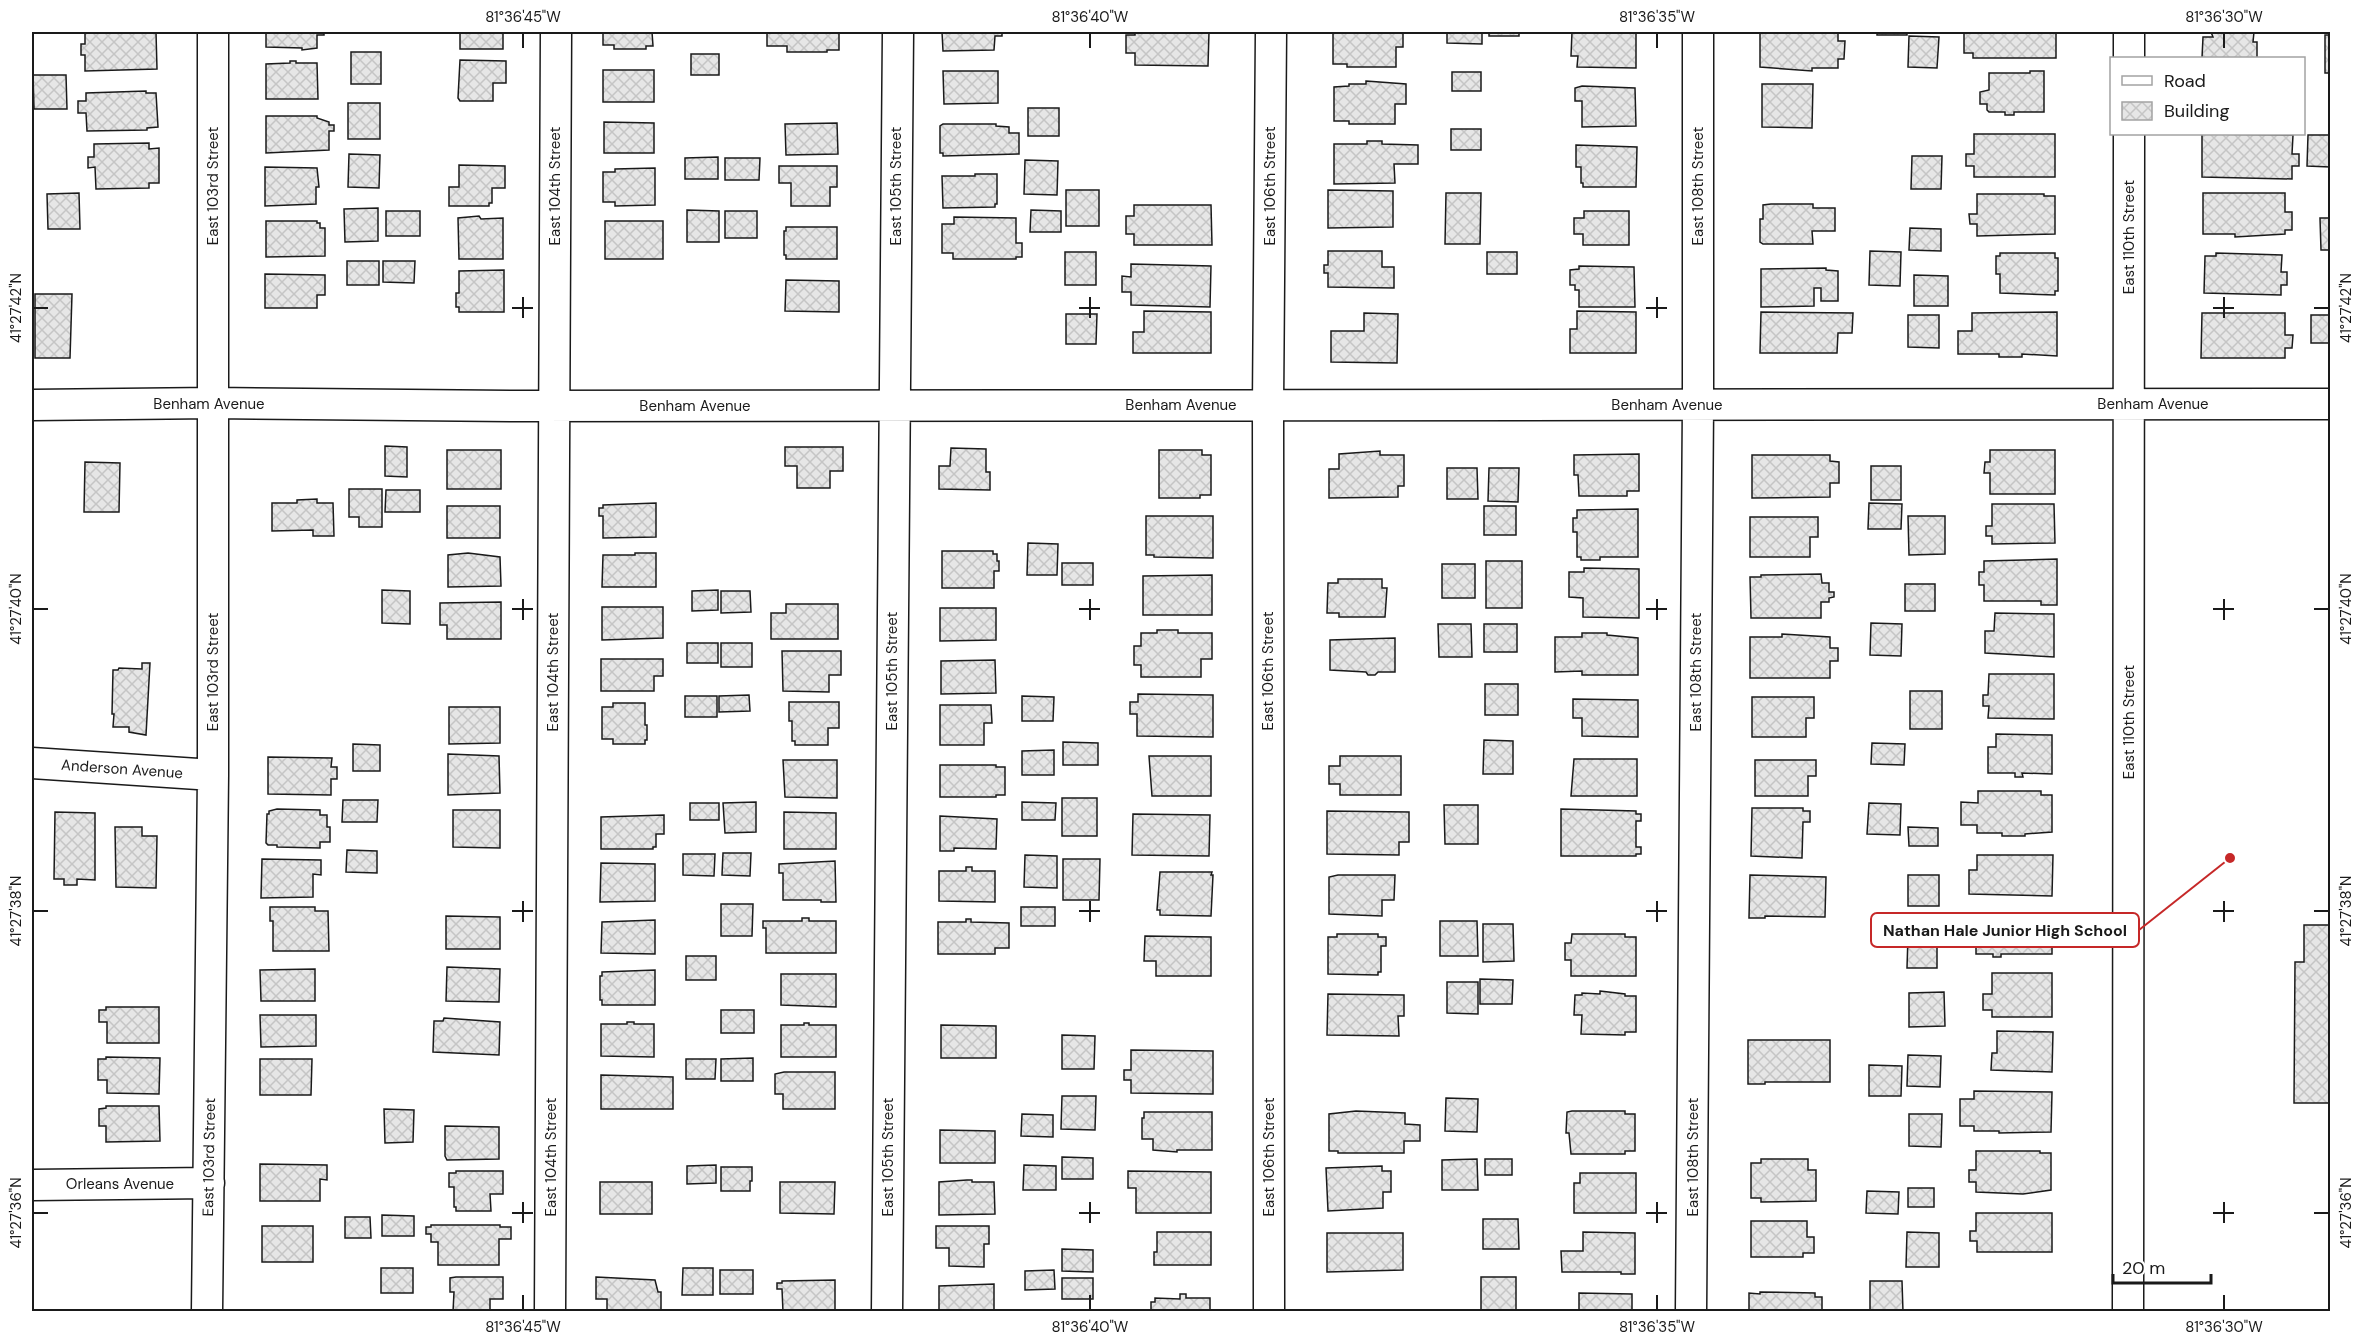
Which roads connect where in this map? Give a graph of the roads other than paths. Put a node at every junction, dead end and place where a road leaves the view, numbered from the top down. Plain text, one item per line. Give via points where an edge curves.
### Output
1 (213, 32) edge
2 (556, 32) edge
3 (898, 32) edge
4 (1271, 32) edge
5 (1698, 32) edge
6 (2129, 32) edge
7 (2129, 57) edge
8 (2129, 135) edge
9 (213, 403) junction
10 (2129, 404) junction
11 (2331, 404) edge
12 (32, 405) edge
13 (894, 405) junction
14 (1268, 405) junction
15 (1698, 405) junction
16 (554, 406) junction
17 (32, 763) edge
18 (213, 775) junction
19 (208, 1183) junction
20 (32, 1185) edge
21 (207, 1311) edge
22 (550, 1311) edge
23 (887, 1311) edge
24 (1269, 1311) edge
25 (1691, 1311) edge
26 (2128, 1311) edge

1 - 9 street, East 103rd Street
2 - 16 street, East 104th Street
3 - 13 street, East 105th Street
4 - 14 street, East 106th Street
5 - 15 street, East 108th Street
6 - 7 street
8 - 10 street, East 110th Street
9 - 12 street, Benham Avenue
9 - 16 street, Benham Avenue
9 - 18 street, East 103rd Street
10 - 11 street, Benham Avenue
10 - 15 street, Benham Avenue
10 - 26 street, East 110th Street
13 - 14 street, Benham Avenue
13 - 16 street, Benham Avenue
13 - 23 street, East 105th Street
14 - 15 street, Benham Avenue
14 - 24 street, East 106th Street
15 - 25 street, East 108th Street
16 - 22 street, East 104th Street
17 - 18 street, Anderson Avenue
18 - 19 street, East 103rd Street
19 - 20 street, Orleans Avenue
19 - 21 street, East 103rd Street

